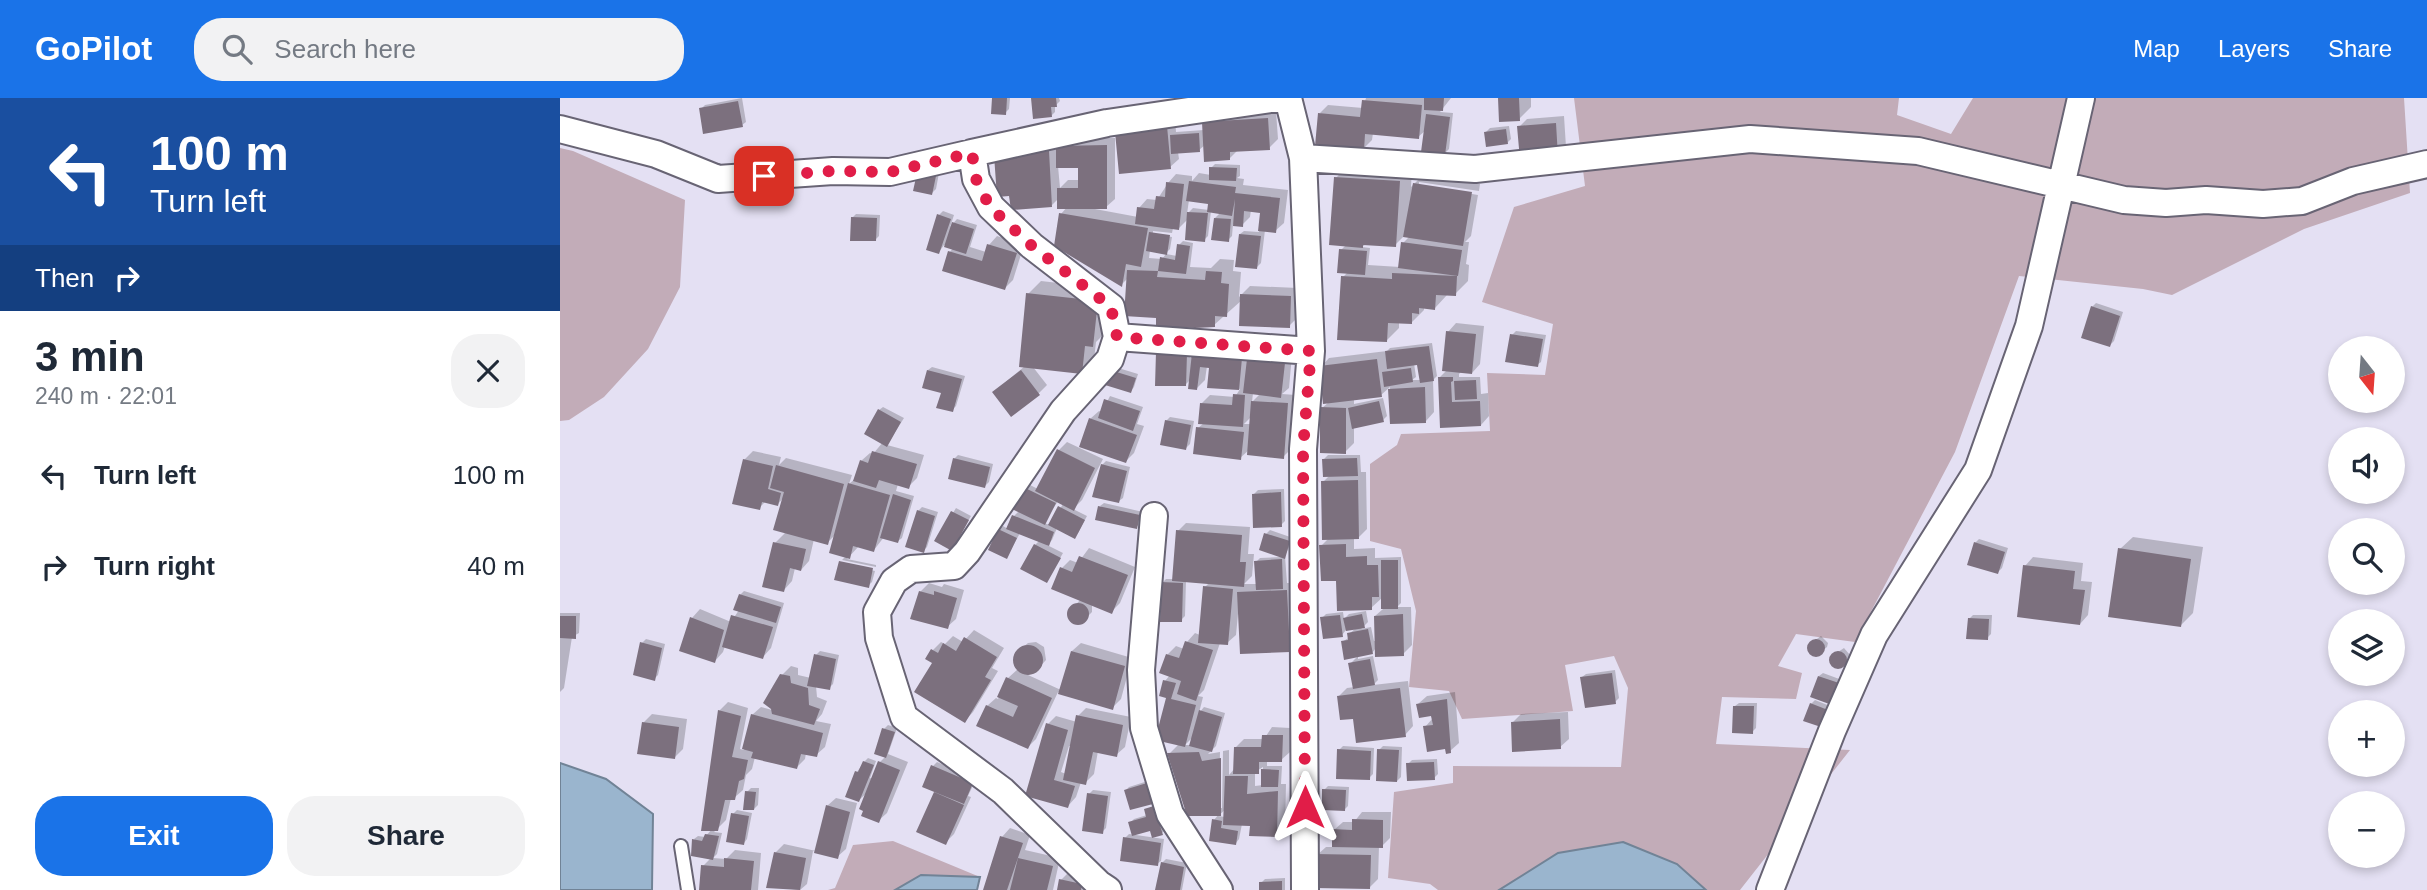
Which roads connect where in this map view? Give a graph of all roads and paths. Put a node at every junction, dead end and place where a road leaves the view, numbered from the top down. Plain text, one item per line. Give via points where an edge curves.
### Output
1 (1278, 98) edge
2 (1288, 98) edge
3 (2081, 98) edge
4 (560, 129) edge
5 (972, 153) junction
6 (1303, 158) junction
7 (2427, 164) edge
8 (2063, 184) junction
9 (1117, 337) junction
10 (1311, 351) junction
11 (1154, 516) dead end
12 (681, 846) dead end
13 (688, 890) edge
14 (1108, 890) edge
15 (1219, 890) edge
16 (1305, 890) edge
17 (1770, 890) edge

1 - 5 street via 1107,123
2 - 6 street
3 - 8 street
4 - 5 street via 656,154 718,179 890,172
5 - 9 street via 976,179 990,207 1111,307
6 - 8 street via 1475,169 1749,139 1918,151
6 - 10 street
7 - 8 street via 2353,181 2302,201 2263,204 2124,200
8 - 17 street via 2029,326 1978,470 1874,635
9 - 10 street
9 - 14 street via 1110,359 1063,411 954,566 911,569 894,581 877,612 879,638 904,717 1003,791
10 - 16 street via 1303,449
11 - 15 street via 1141,670 1144,728 1170,814
12 - 13 lane

